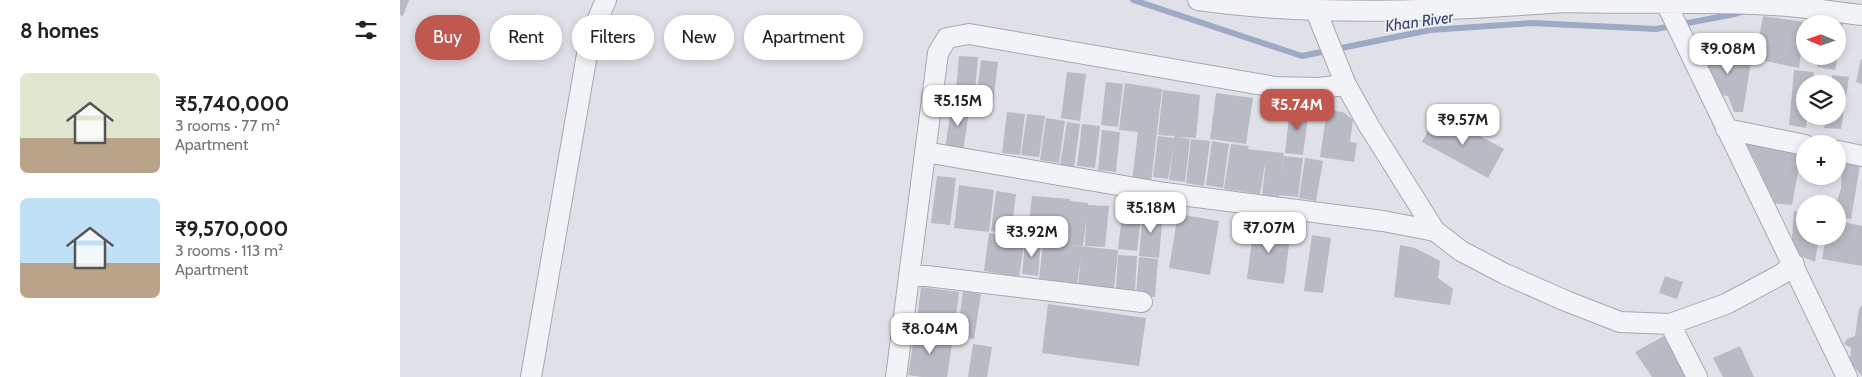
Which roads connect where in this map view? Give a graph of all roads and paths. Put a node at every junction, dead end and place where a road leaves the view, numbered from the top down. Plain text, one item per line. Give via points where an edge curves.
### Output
1 (606, 0) edge
2 (1198, 0) edge
3 (1563, 1) edge
4 (1666, 2) junction
5 (1775, 3) edge
6 (1316, 11) junction
7 (1862, 15) edge
8 (1346, 85) junction
9 (1726, 129) junction
10 (1796, 143) edge
11 (925, 152) junction
12 (1846, 153) edge
13 (1862, 156) edge
14 (1435, 231) junction
15 (1794, 264) junction
16 (910, 274) junction
17 (1142, 302) dead end
18 (1670, 324) junction
19 (531, 377) edge
20 (896, 377) edge
21 (1697, 377) edge
22 (1847, 377) edge

1 - 19 street via 590,37
2 - 6 street
3 - 4 street
3 - 6 street via 1403,11
4 - 5 street
4 - 9 street
5 - 7 street
6 - 8 street
8 - 11 street via 1275,87 969,34 947,38 938,54
8 - 14 street
9 - 10 street
9 - 15 street
11 - 14 street via 1165,193
11 - 16 street
12 - 13 street
14 - 18 street via 1462,251 1505,274 1620,322
15 - 18 street via 1782,274 1726,304
15 - 22 street
16 - 17 street
16 - 20 street
18 - 21 street

